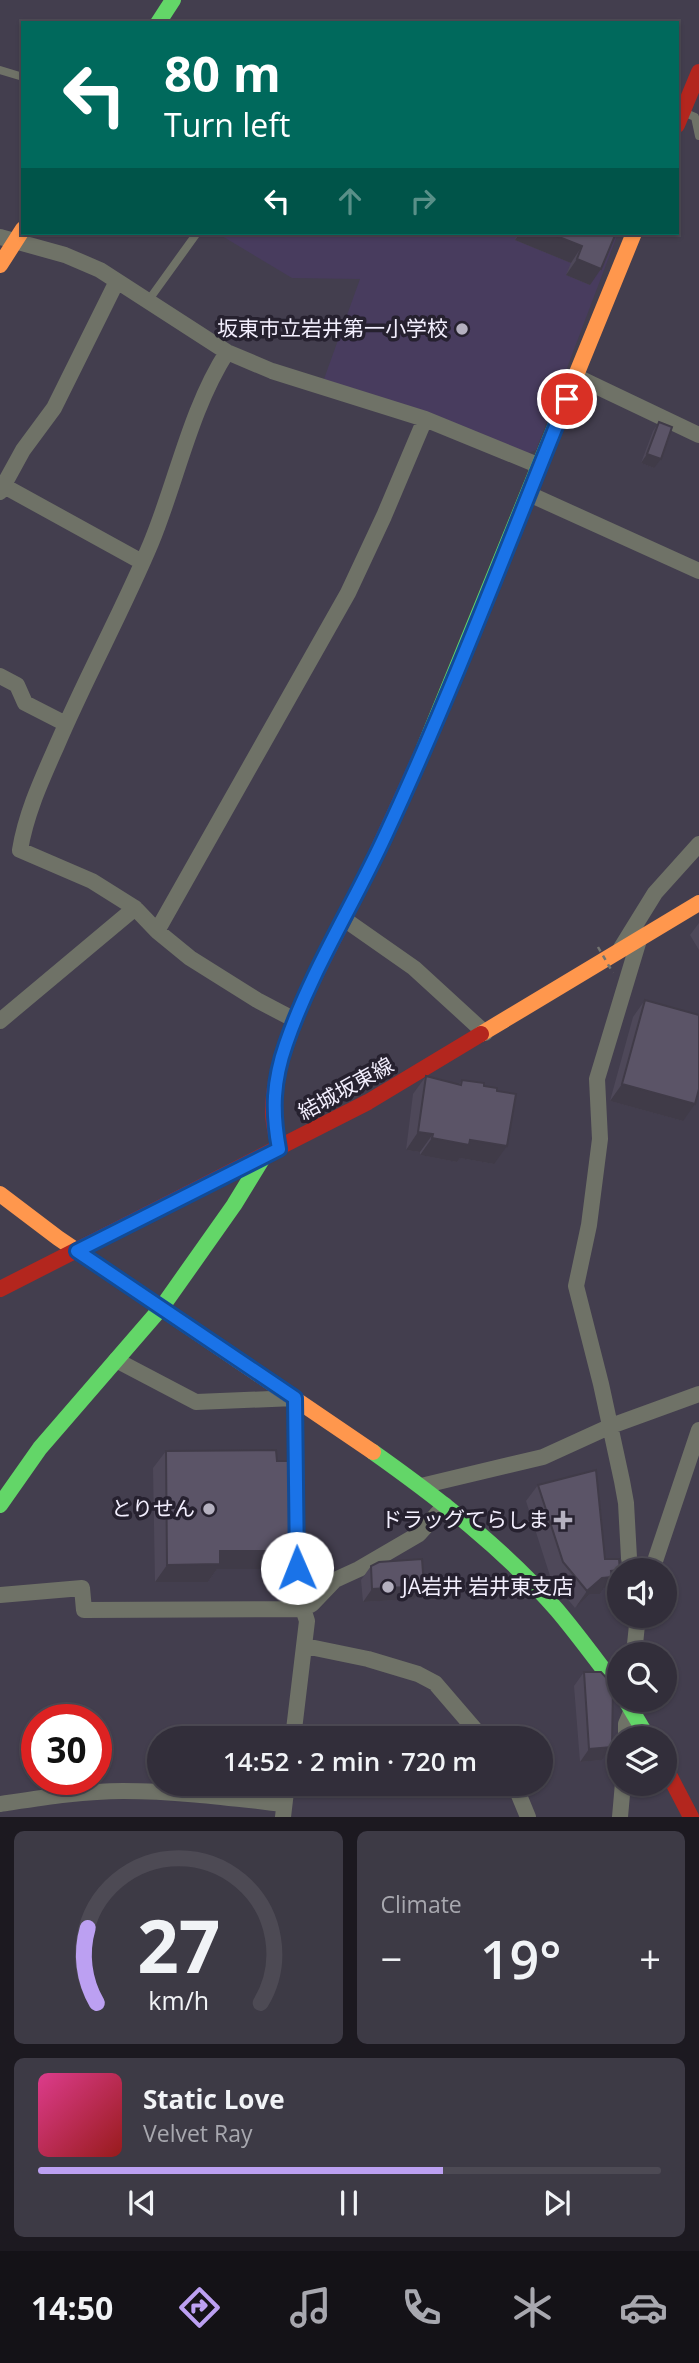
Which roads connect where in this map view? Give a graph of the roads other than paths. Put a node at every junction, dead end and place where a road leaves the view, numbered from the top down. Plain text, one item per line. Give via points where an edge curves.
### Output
1 (173, 0) edge
2 (159, 21) edge
3 (0, 70) edge
4 (699, 72) edge
5 (21, 76) edge
6 (683, 117) edge
7 (699, 117) edge
8 (699, 136) edge
9 (196, 235) edge
10 (633, 235) edge
11 (13, 236) edge
12 (0, 265) edge
13 (117, 281) junction
14 (148, 301) junction
15 (227, 352) junction
16 (576, 377) junction
17 (425, 419) junction
18 (699, 435) edge
19 (540, 466) junction
20 (2, 489) edge
21 (529, 494) junction
22 (142, 562) junction
23 (699, 571) edge
24 (0, 676) edge
25 (66, 724) junction
26 (699, 844) edge
27 (699, 903) edge
28 (135, 908) junction
29 (344, 919) junction
30 (157, 931) junction
31 (639, 940) junction
32 (618, 953) junction
33 (295, 1020) junction
34 (0, 1021) edge
35 (485, 1033) junction
36 (272, 1152) junction
37 (0, 1194) edge
38 (77, 1251) junction
39 (0, 1289) edge
40 (162, 1307) junction
41 (116, 1360) junction
42 (697, 1391) edge
43 (295, 1398) junction
44 (611, 1426) junction
45 (699, 1430) edge
46 (421, 1486) junction
47 (0, 1505) edge
48 (445, 1505) junction
49 (629, 1558) edge
50 (656, 1558) edge
51 (0, 1595) edge
52 (303, 1609) junction
53 (306, 1646) junction
54 (607, 1674) edge
55 (295, 1726) edge
56 (472, 1726) edge
57 (677, 1790) edge
58 (519, 1796) edge
59 (622, 1796) edge
60 (0, 1804) edge
61 (283, 1811) edge
62 (528, 1817) edge
63 (620, 1817) edge
64 (691, 1817) edge

1 - 2 main road
3 - 5 lane
4 - 6 main road
6 - 7 lane
6 - 8 lane via 695,117
9 - 14 lane
10 - 16 main road
11 - 12 main road
11 - 13 street
13 - 14 street
13 - 20 street via 54,408
14 - 15 street
15 - 17 street via 272,371
15 - 22 street via 186,441 169,499
16 - 18 street
16 - 19 main road
17 - 19 street
17 - 30 street via 348,593
19 - 21 main road
20 - 22 street
21 - 23 street
21 - 29 main road via 422,752
22 - 25 street
24 - 25 street via 17,685 25,703
25 - 28 street via 24,824 20,850 92,881
26 - 32 street via 655,892
27 - 31 main road, 結城坂東線
28 - 30 street
28 - 34 street
29 - 33 main road
29 - 35 street via 414,968
30 - 33 street via 190,958
31 - 32 main road, 結城坂東線
31 - 44 street via 597,1079 600,1139 576,1286
32 - 35 main road, 結城坂東線
33 - 36 main road via 276,1088
35 - 36 main road, 結城坂東線
36 - 38 main road, 結城坂東線
36 - 40 main road
37 - 38 main road
38 - 39 main road, 結城坂東線
38 - 40 main road
40 - 41 main road
40 - 43 main road
41 - 43 street via 196,1402
41 - 47 main road via 40,1448
42 - 44 street
43 - 46 main road
43 - 52 street via 297,1568
44 - 46 street via 543,1457
44 - 49 street via 626,1503
45 - 50 street
46 - 48 main road
48 - 52 street via 419,1534 335,1580
48 - 54 main road via 517,1569
51 - 52 street via 82,1588 84,1610
52 - 53 street
53 - 55 street
53 - 56 street via 418,1674 435,1683
57 - 64 main road
58 - 62 street
59 - 63 street
60 - 61 street via 122,1791 194,1794

